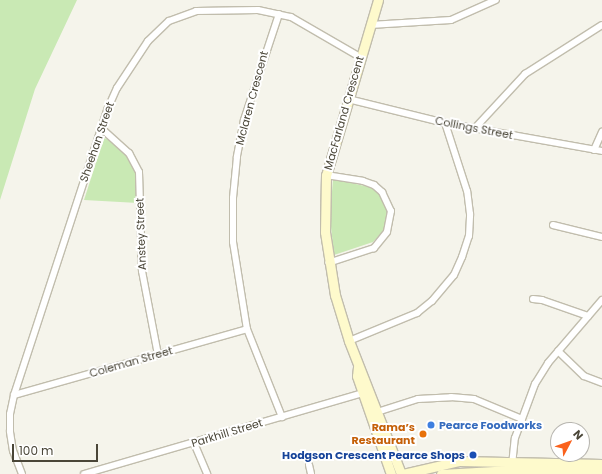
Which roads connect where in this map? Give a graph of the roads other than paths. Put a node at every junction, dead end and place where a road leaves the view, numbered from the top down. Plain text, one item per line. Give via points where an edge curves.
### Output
1 (378, 0) edge
2 (496, 0) edge
3 (279, 14) junction
4 (370, 25) junction
5 (602, 26) edge
6 (360, 56) junction
7 (348, 99) junction
8 (445, 123) junction
9 (101, 128) junction
10 (475, 128) junction
11 (602, 132) edge
12 (594, 150) junction
13 (602, 151) edge
14 (326, 175) junction
15 (553, 224) dead end
16 (602, 237) edge
17 (328, 263) junction
18 (533, 299) dead end
19 (602, 300) edge
20 (588, 316) junction
21 (247, 329) junction
22 (349, 341) junction
23 (558, 351) junction
24 (158, 355) junction
25 (602, 384) edge
26 (367, 392) junction
27 (14, 396) junction
28 (374, 413) junction
29 (282, 417) junction
30 (522, 418) junction
31 (194, 443) junction
32 (482, 460) junction
33 (513, 460) junction
34 (602, 464) edge
35 (309, 465) dead end
36 (512, 470) junction
37 (483, 472) edge
38 (602, 472) edge
39 (22, 474) edge
40 (84, 474) edge
41 (207, 474) edge
42 (311, 474) edge
43 (392, 474) edge
44 (402, 474) edge
45 (441, 474) edge

1 - 4 street, MacFarland Crescent
2 - 4 street via 451,20
3 - 6 street, Sheehan Street via 303,23
3 - 9 street, Sheehan Street via 213,9 196,11 169,21 148,41 117,88
3 - 21 street, Mclaren Crescent via 253,90 237,157 233,198 233,242
4 - 6 street, MacFarland Crescent
5 - 10 street via 524,74
6 - 7 street, MacFarland Crescent
7 - 8 street, Collings Street
7 - 14 street, MacFarland Crescent
8 - 10 street, Collings Street
8 - 22 street via 467,191 470,214 469,236 454,275 417,314
9 - 24 street, Anstey Street via 129,153 139,172 142,271
9 - 27 street, Sheehan Street
10 - 12 street, Collings Street
11 - 12 street
12 - 13 street, Collings Street
14 - 17 street, MacFarland Crescent via 324,232
14 - 17 street via 374,185 382,192 391,211 387,232 374,248
15 - 16 street
17 - 22 street, MacFarland Crescent
18 - 20 street
19 - 20 street
20 - 23 street
21 - 24 street, Coleman Street
21 - 29 street, Mclaren Crescent
22 - 26 street, MacFarland Crescent
23 - 25 street via 584,376
23 - 30 street via 535,384
24 - 27 street, Coleman Street
26 - 28 street, MacFarland Crescent
26 - 29 street, Parkhill Street
27 - 39 street, Sheehan Street via 10,431 13,451
28 - 30 street via 418,399 451,397 474,399
28 - 43 street, MacFarland Crescent
28 - 44 street, MacFarland Crescent
29 - 31 street, Parkhill Street
30 - 33 street via 515,438
31 - 40 street, Parkhill Street
31 - 41 street
32 - 33 street
32 - 37 street
32 - 44 street via 459,461
33 - 34 street
33 - 36 street
35 - 42 street
36 - 37 street
36 - 38 street
37 - 45 street

